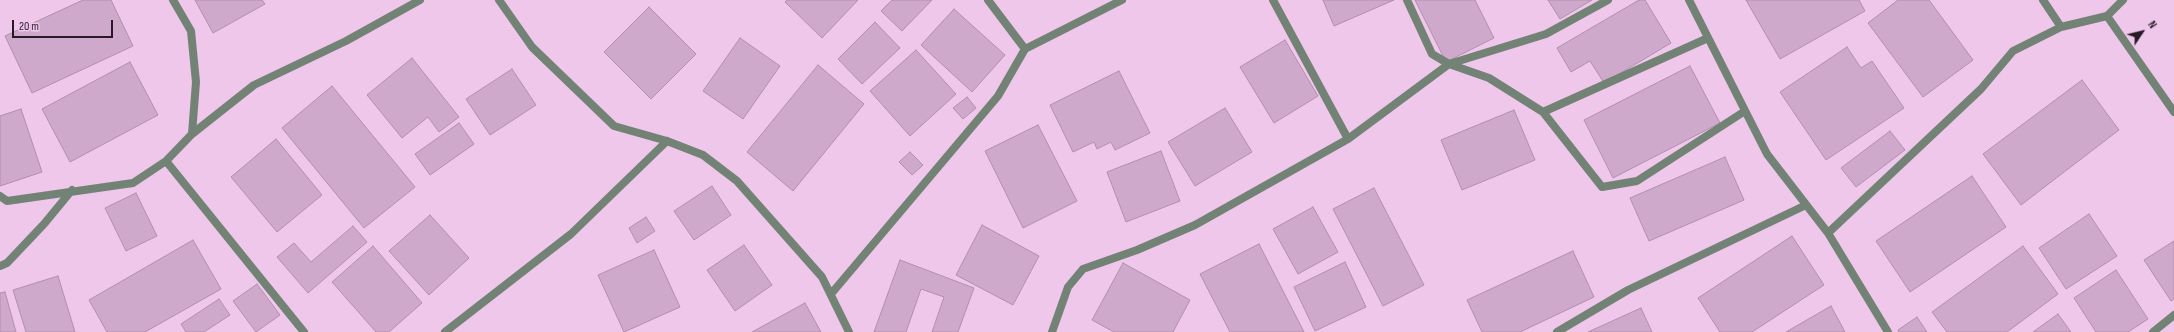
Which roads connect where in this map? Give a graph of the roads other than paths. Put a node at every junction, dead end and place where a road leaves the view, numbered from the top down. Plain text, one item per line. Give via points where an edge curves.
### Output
1 (174, 0) edge
2 (420, 0) edge
3 (499, 0) edge
4 (988, 0) edge
5 (1122, 0) edge
6 (1273, 0) edge
7 (1407, 0) edge
8 (1608, 0) edge
9 (1689, 0) edge
10 (2043, 0) edge
11 (2123, 0) edge
12 (2107, 16) junction
13 (2061, 27) junction
14 (1708, 38) junction
15 (1025, 49) junction
16 (1448, 64) junction
17 (1745, 111) junction
18 (1543, 112) junction
19 (2174, 112) edge
20 (192, 134) junction
21 (1348, 139) junction
22 (667, 141) junction
23 (166, 161) junction
24 (72, 190) junction
25 (0, 196) edge
26 (1806, 205) junction
27 (1828, 233) junction
28 (0, 266) edge
29 (831, 294) junction
30 (2174, 315) edge
31 (304, 332) edge
32 (445, 332) edge
33 (849, 332) edge
34 (1052, 332) edge
35 (1557, 332) edge
36 (1888, 332) edge
37 (2153, 332) edge

1 - 20 street via 191,32 196,82
2 - 20 street via 346,41 254,85
3 - 22 street via 532,47 614,126
4 - 15 street
5 - 15 street
6 - 21 street
7 - 16 street via 1432,54
8 - 16 street via 1546,34
9 - 14 street
10 - 13 street
11 - 12 street
12 - 13 street
12 - 19 street
13 - 27 street via 2013,51 1981,89
14 - 17 street
14 - 18 street
15 - 29 street via 998,96
16 - 18 street via 1489,78
16 - 21 street
17 - 18 street via 1637,181 1602,187
17 - 26 street via 1767,154
20 - 23 street
21 - 34 street via 1196,225 1083,269 1068,287
22 - 29 street via 703,155 737,180 822,277
22 - 32 street via 572,234
23 - 24 street via 132,183
23 - 31 street
24 - 25 street via 7,201
24 - 28 street via 44,224 7,263
26 - 27 street
26 - 35 street via 1628,290
27 - 36 street
29 - 33 street
30 - 37 street

